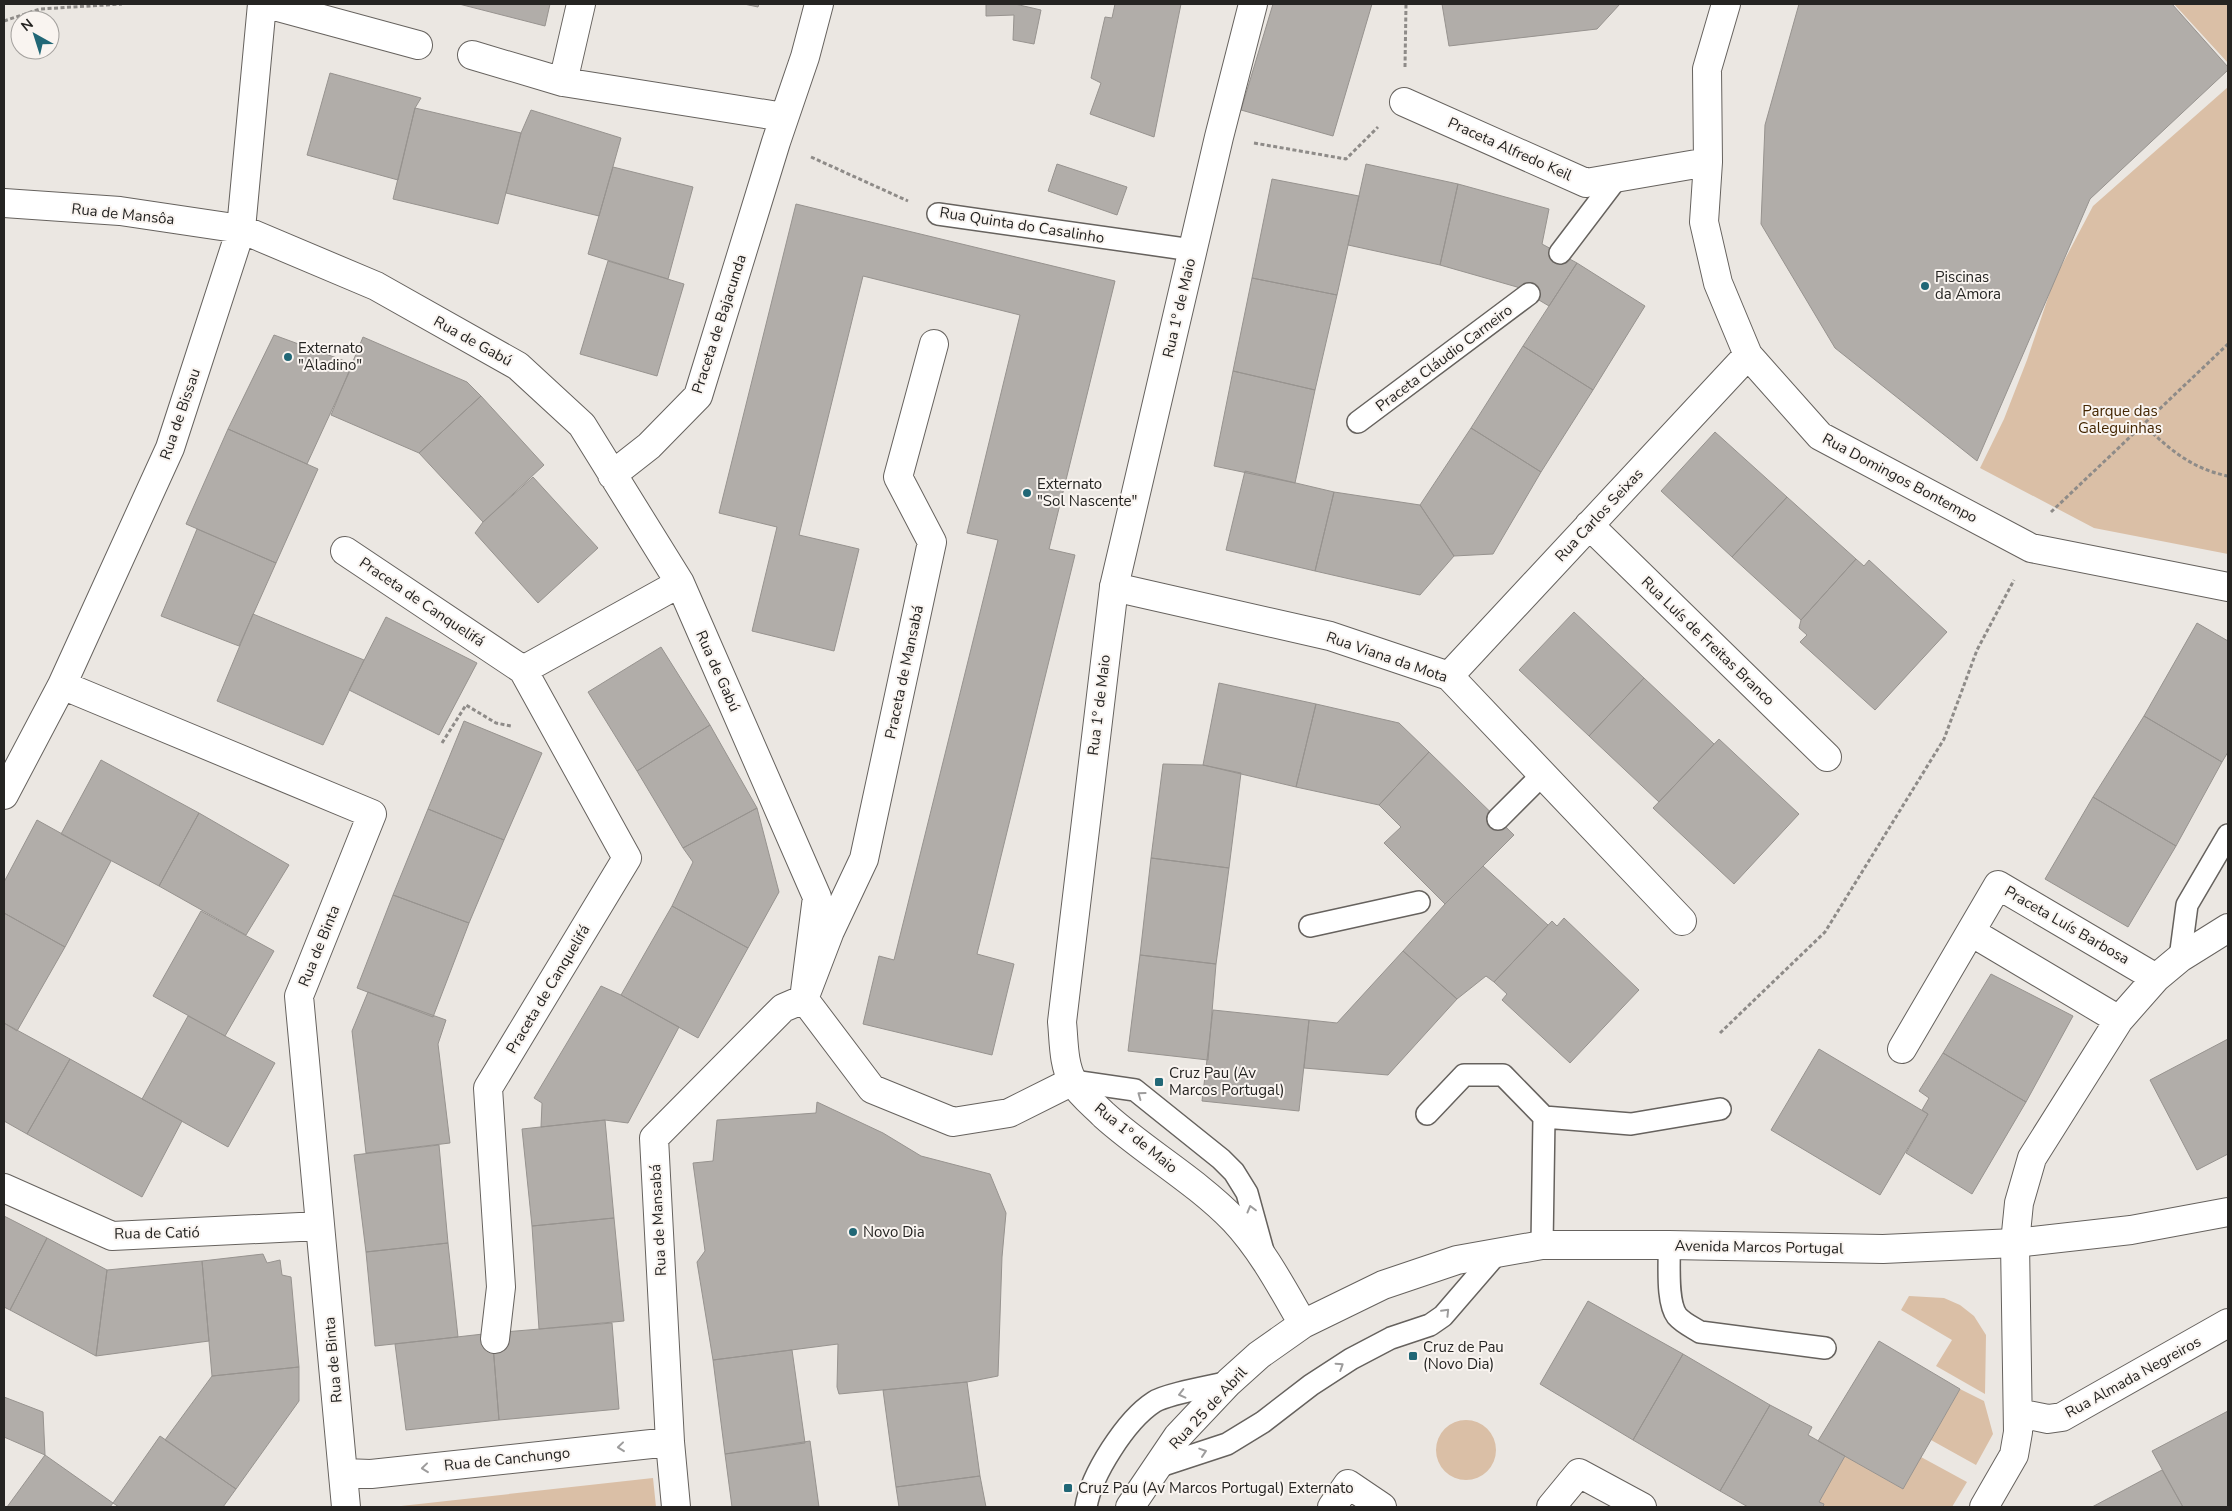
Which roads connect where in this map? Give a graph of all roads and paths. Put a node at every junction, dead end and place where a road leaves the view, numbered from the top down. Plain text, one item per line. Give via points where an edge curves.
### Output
1 (122, 4) edge
2 (262, 4) edge
3 (268, 4) edge
4 (581, 4) edge
5 (820, 4) edge
6 (1253, 4) edge
7 (1406, 4) edge
8 (1726, 4) edge
9 (4, 21) edge
10 (418, 45) dead end
11 (472, 55) dead end
12 (563, 82) junction
13 (1404, 102) junction
14 (784, 117) junction
15 (1219, 137) junction
16 (776, 142) junction
17 (1708, 162) junction
18 (1617, 178) junction
19 (4, 203) edge
20 (938, 214) joint
21 (241, 229) junction
22 (1192, 250) junction
23 (1560, 254) dead end
24 (1530, 294) dead end
25 (934, 344) dead end
26 (2228, 344) edge
27 (1748, 355) junction
28 (1358, 422) dead end
29 (2143, 424) junction
30 (612, 474) junction
31 (2228, 476) edge
32 (2051, 512) dead end
33 (1590, 525) junction
34 (2031, 548) junction
35 (345, 551) dead end
36 (680, 583) junction
37 (2228, 586) edge
38 (1114, 587) junction
39 (523, 670) junction
40 (1449, 676) junction
41 (62, 685) junction
42 (561, 737) junction
43 (442, 743) dead end
44 (1827, 758) dead end
45 (1544, 773) junction
46 (4, 795) edge
47 (1498, 819) dead end
48 (2228, 835) edge
49 (1419, 902) dead end
50 (1682, 921) dead end
51 (1310, 926) dead end
52 (2228, 928) edge
53 (1971, 932) junction
54 (2180, 958) junction
55 (2156, 978) junction
56 (804, 999) junction
57 (2119, 1020) junction
58 (1720, 1033) dead end
59 (1902, 1049) dead end
60 (1073, 1082) junction
61 (1720, 1109) dead end
62 (1427, 1114) dead end
63 (1544, 1117) junction
64 (4, 1188) edge
65 (2228, 1212) edge
66 (320, 1226) junction
67 (2015, 1243) junction
68 (1542, 1244) junction
69 (1669, 1245) junction
70 (1499, 1251) junction
71 (1264, 1256) junction
72 (2228, 1323) edge
73 (1303, 1324) junction
74 (495, 1339) dead end
75 (1825, 1348) dead end
76 (1229, 1382) junction
77 (2018, 1413) junction
78 (670, 1442) junction
79 (1156, 1467) junction
80 (343, 1473) junction
81 (346, 1507) edge
82 (676, 1507) edge
83 (1086, 1507) edge
84 (1130, 1507) edge
85 (1332, 1507) edge
86 (1382, 1507) edge
87 (1551, 1507) edge
88 (1642, 1507) edge
89 (1984, 1507) edge

1 - 9 path via 40,9
2 - 21 street, Rua de Bissau
3 - 10 street
4 - 12 street
5 - 14 street, Praceta de Bajacunda
6 - 15 street, Rua 1º de Maio
7 - 13 path
8 - 17 street, Rua Domingos Bontempo via 1707,69
11 - 12 street
12 - 14 street
13 - 15 path via 1346,159
13 - 18 street, Praceta Alfredo Keil via 1586,183
14 - 16 street, Praceta de Bajacunda
15 - 22 street, Rua 1º de Maio
16 - 20 path, Rua Quinta do Casalinho
16 - 30 street, Praceta de Bajacunda via 698,396 649,446
17 - 18 street, Praceta Alfredo Keil
17 - 27 street, Rua Domingos Bontempo via 1704,222 1718,283
18 - 23 lane
19 - 21 street, Rua de Mansôa via 120,211
20 - 22 lane, Rua Quinta do Casalinho
21 - 30 street, Rua de Gabú via 376,286 518,366 582,425
21 - 41 street, Rua de Bissau via 170,448
22 - 38 street, Rua 1º de Maio
24 - 28 lane, Praceta Cláudio Carneiro
25 - 56 street, Praceta de Mansabá via 898,477 932,542 864,860 830,930
26 - 29 path
27 - 33 street, Rua Carlos Seixas
27 - 34 street, Rua Domingos Bontempo via 1820,436
29 - 31 path via 2173,453
29 - 32 path
30 - 36 street, Rua de Gabú
33 - 40 street, Rua Carlos Seixas
33 - 44 street, Rua Luís de Freitas Branco
34 - 37 street, Rua Domingos Bontempo
34 - 58 path via 1977,650 1944,739 1825,932
35 - 39 street, Praceta de Canquelifá
36 - 39 street
36 - 56 street, Rua de Gabú via 817,897
38 - 40 street, Rua Viana da Mota via 1330,636
38 - 60 street, Rua 1º de Maio via 1064,991 1065,1057
39 - 42 street, Praceta de Canquelifá
40 - 45 street, Rua Viana da Mota
41 - 46 street, Rua de Bissau
41 - 66 street, Rua de Binta via 372,814 299,996
42 - 43 path via 496,723 466,705
42 - 74 street, Praceta de Canquelifá via 627,858 488,1088 501,1287
45 - 47 lane
45 - 50 street, Rua Viana da Mota
48 - 54 lane via 2187,905
49 - 51 lane
52 - 54 street
53 - 55 street, Praceta Luís Barbosa via 1998,885
53 - 57 street
53 - 59 street, Praceta Luís Barbosa
54 - 55 street
55 - 57 street
56 - 60 street via 872,1089 953,1122 1009,1113
56 - 78 street, Rua de Mansabá via 783,1008 654,1138
57 - 67 street via 2032,1158 2019,1203
60 - 71 street, Rua 1º de Maio via 1121,1130 1227,1214
71 -> 60 lane via 1247,1193 1234,1172 1220,1159 1135,1090
61 - 63 lane via 1631,1124
62 - 63 lane via 1464,1075 1503,1075
63 - 68 lane
64 - 66 street, Rua de Catió via 112,1236
65 - 67 street, Avenida Marcos Portugal via 2131,1230
66 - 80 street, Rua de Binta
67 - 69 street, Avenida Marcos Portugal via 1883,1249
67 - 77 street
68 - 69 street, Avenida Marcos Portugal
68 - 70 street, Avenida Marcos Portugal
69 - 75 lane via 1671,1303 1686,1324 1700,1332
70 - 73 street, Avenida Marcos Portugal via 1457,1260 1384,1285
79 -> 70 lane via 1227,1444 1351,1359 1391,1338 1430,1325 1443,1316
71 - 73 street, Rua 1º de Maio
72 - 77 street, Rua Almada Negreiros via 2062,1417 2048,1419
73 - 76 street, Rua 25 de Abril via 1259,1355
76 - 79 street, Rua 25 de Abril via 1178,1436
76 -> 83 lane via 1156,1401 1138,1415 1110,1452 1088,1495
77 - 89 street via 2014,1455
78 -> 80 street, Rua de Canchungo via 371,1474
78 - 82 street, Rua de Mansabá
79 - 84 street, Rua 25 de Abril
80 - 81 street, Rua de Binta
85 - 86 street via 1348,1484
87 - 88 street via 1579,1473

